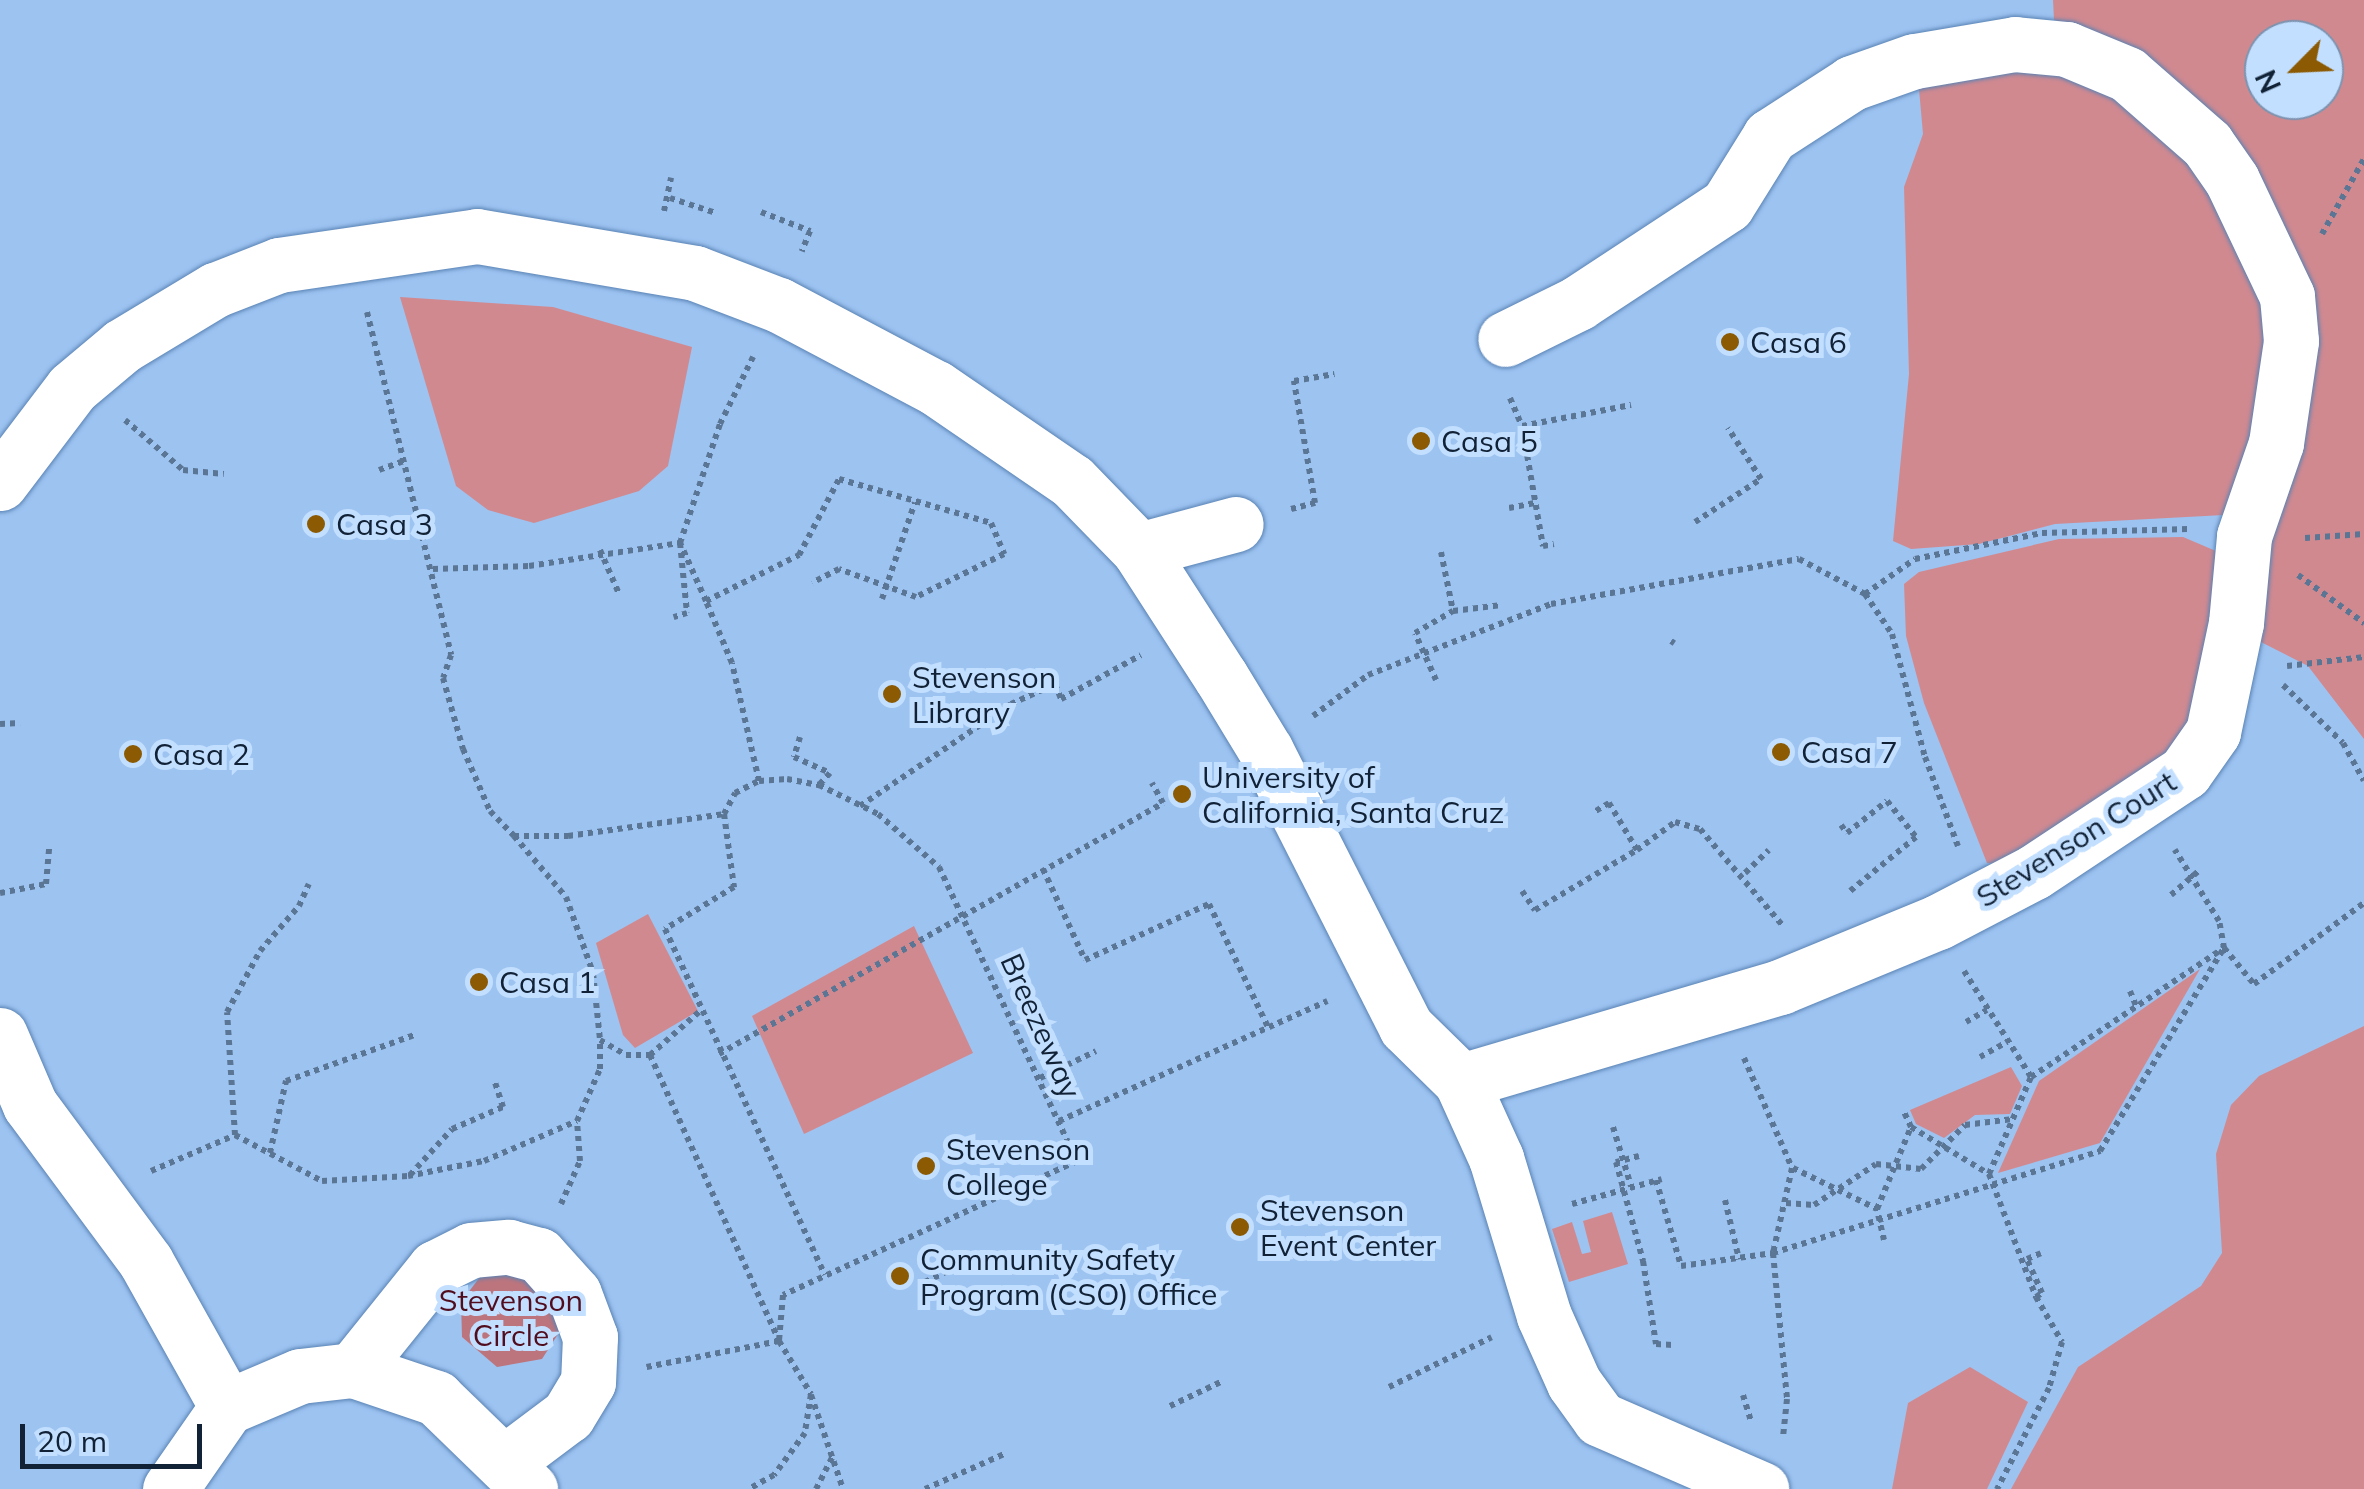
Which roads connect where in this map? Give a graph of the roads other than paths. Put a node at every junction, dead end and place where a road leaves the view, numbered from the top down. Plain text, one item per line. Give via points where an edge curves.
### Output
1 (1505, 339) dead end
2 (0, 483) edge
3 (1236, 524) dead end
4 (1139, 550) junction
5 (0, 1034) edge
6 (1460, 1081) junction
7 (353, 1370) junction
8 (227, 1408) junction
9 (517, 1476) edge
10 (170, 1489) edge
11 (1761, 1489) edge

1 - 6 street, Stevenson Court via 1578,303 1726,205 1770,136 1852,83 1914,61 2015,44 2066,49 2127,74 2174,109 2232,180 2287,296 2289,386 2244,536 2236,623 2212,732 2185,772 1979,902 1780,986
2 - 4 street via 72,388 122,346 215,290 280,265 477,236 694,273 779,305 936,388 1072,481
3 - 4 street
4 - 6 street via 1266,751 1406,1028
5 - 8 street via 30,1104 100,1193 190,1332
6 - 11 street via 1496,1158 1544,1316 1574,1383 1600,1418
7 - 8 street via 300,1376
7 - 9 street via 436,1398
7 - 9 street via 435,1268 471,1250 508,1247 539,1255 574,1294 590,1337 588,1382
8 - 10 street

